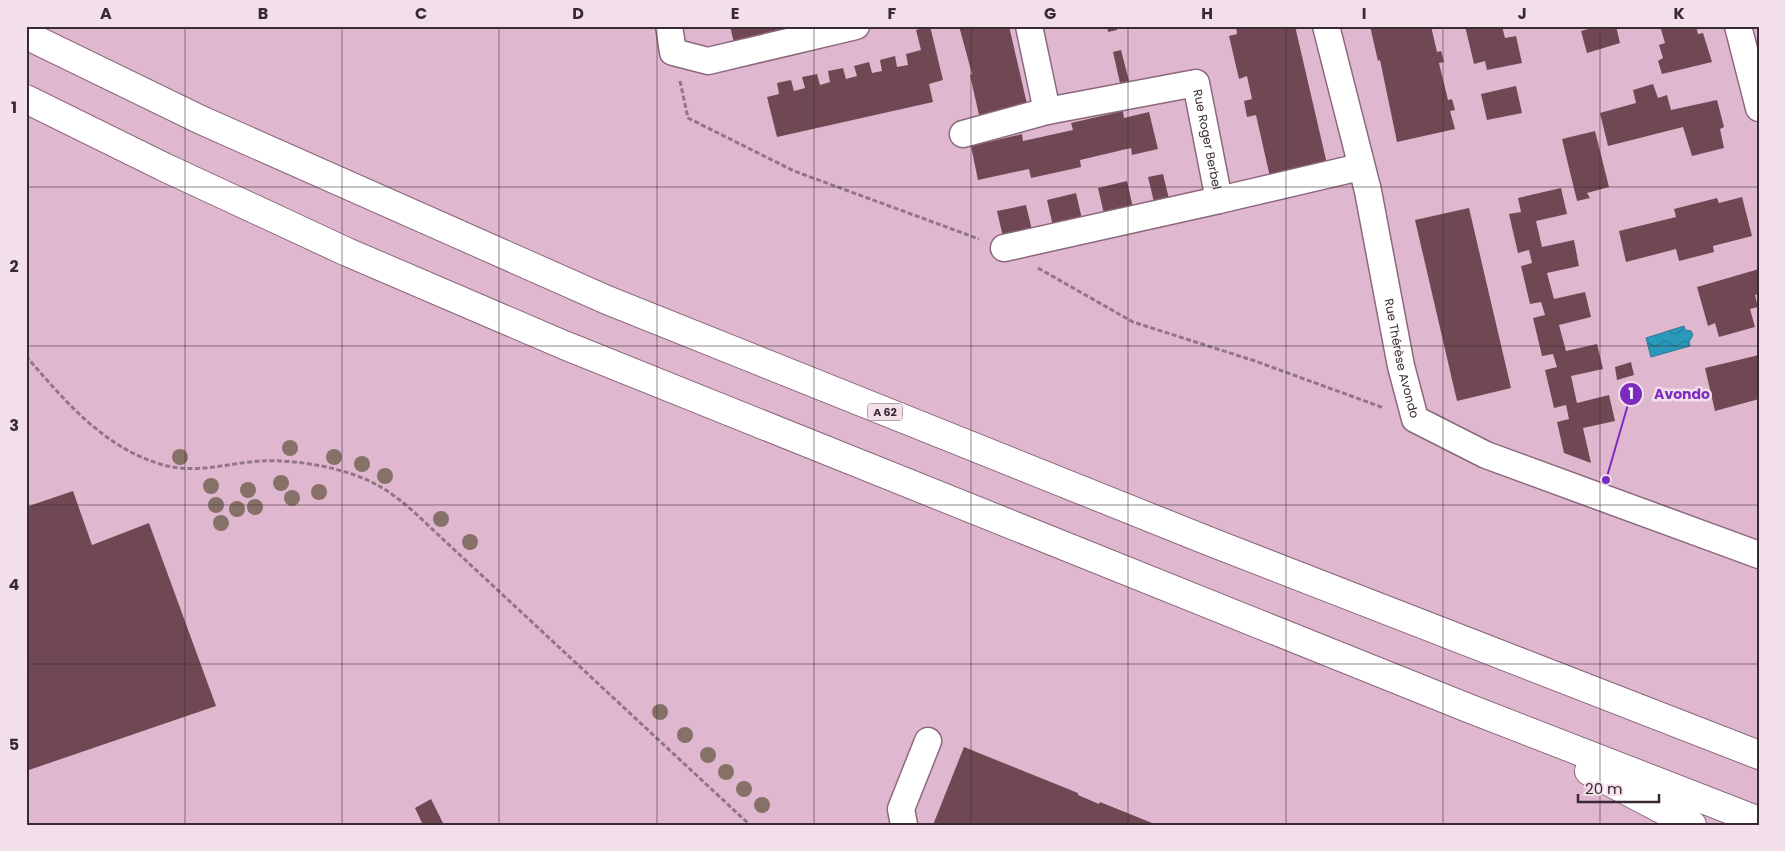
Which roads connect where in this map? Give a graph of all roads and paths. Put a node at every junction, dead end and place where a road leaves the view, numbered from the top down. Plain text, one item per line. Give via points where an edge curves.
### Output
1 (669, 26) edge
2 (856, 26) edge
3 (1029, 26) edge
4 (1326, 26) edge
5 (1738, 26) edge
6 (26, 35) edge
7 (26, 99) edge
8 (1759, 108) edge
9 (1047, 111) junction
10 (963, 134) dead end
11 (1360, 167) junction
12 (1220, 200) junction
13 (1004, 248) dead end
14 (26, 356) edge
15 (1759, 555) edge
16 (1468, 708) junction
17 (928, 741) dead end
18 (1759, 755) edge
19 (1759, 821) edge
20 (750, 825) edge
21 (904, 825) edge
22 (1692, 825) edge

1 - 2 street via 673,52 708,61
3 - 9 street
4 - 11 street, Rue Thérèse Avondo
5 - 8 street
6 - 18 highway, A 62 via 201,120 607,300 1210,542
7 - 16 highway via 347,252 564,345
9 - 10 street
9 - 12 street, Rue Roger Berbel via 1196,83
11 - 12 street, Rue Roger Berbel
11 - 15 street, Rue Thérèse Avondo via 1368,191 1400,366 1415,419 1486,455
12 - 13 street
14 - 20 path via 89,423 135,454 160,464 185,469 261,461 296,462 357,476 379,486 453,548
16 - 19 highway
16 - 22 highway
17 - 21 street via 901,809

